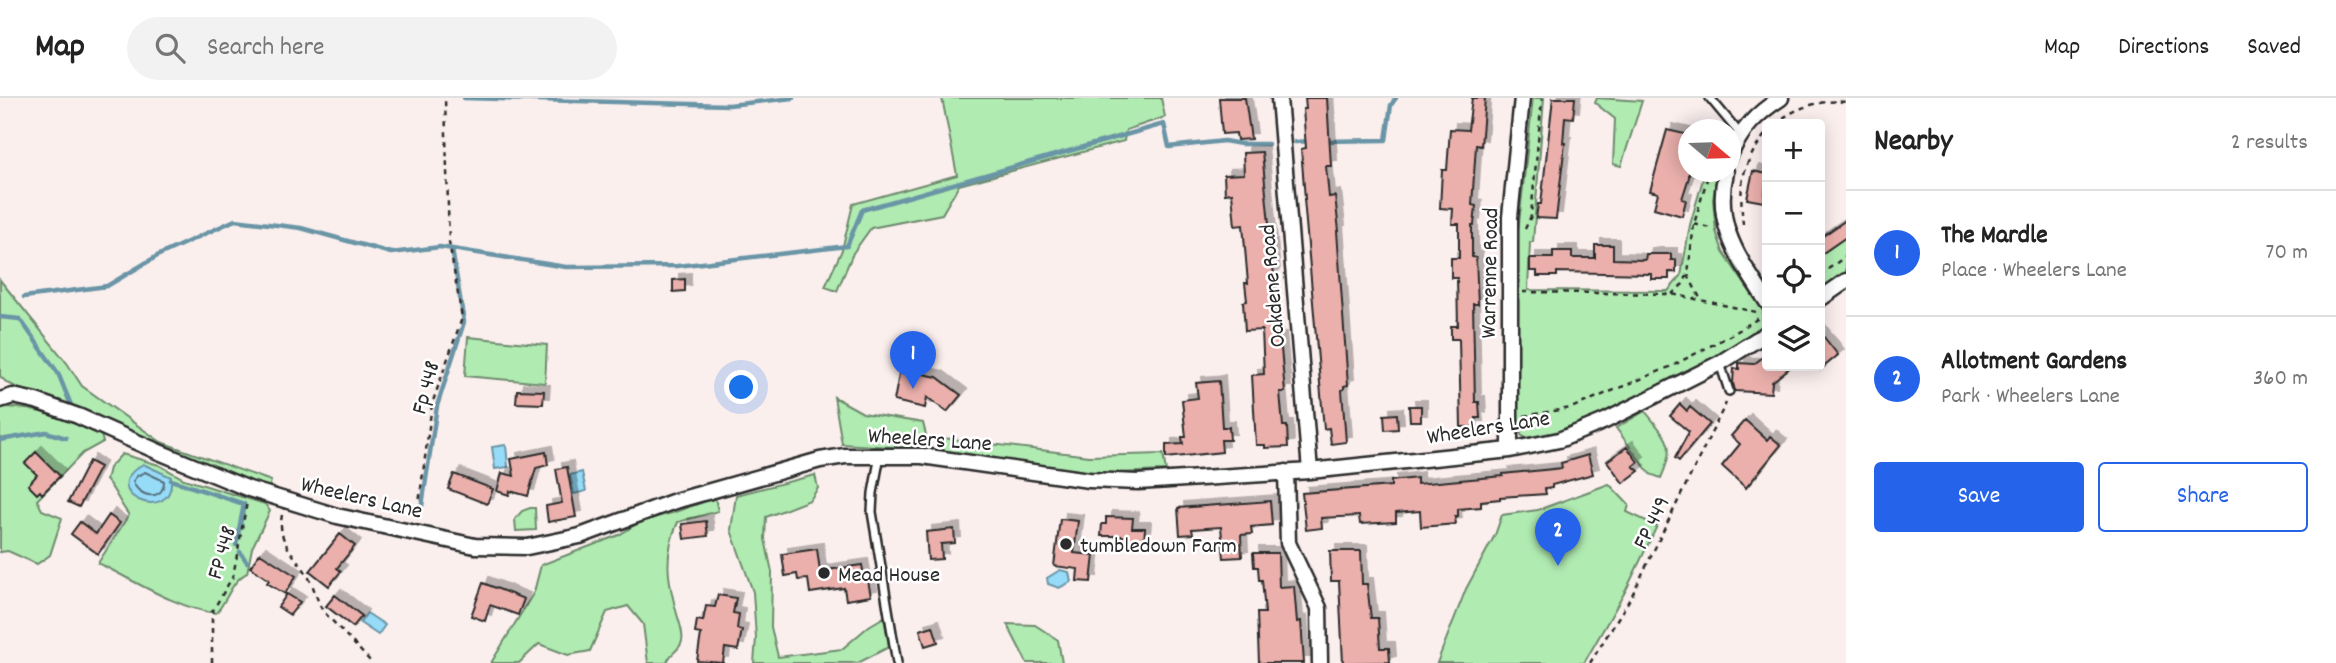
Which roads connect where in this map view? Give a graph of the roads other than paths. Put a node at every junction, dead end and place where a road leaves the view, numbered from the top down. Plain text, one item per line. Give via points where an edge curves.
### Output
1 (1279, 98) edge
2 (1522, 98) edge
3 (1710, 98) edge
4 (1781, 98) edge
5 (1728, 119) edge
6 (1741, 133) edge
7 (1724, 182) edge
8 (1846, 281) edge
9 (1825, 296) edge
10 (1766, 308) edge
11 (1762, 335) edge
12 (1720, 363) junction
13 (0, 385) edge
14 (1729, 391) road end
15 (7, 398) edge
16 (1510, 450) junction
17 (880, 455) junction
18 (1310, 471) junction
19 (1286, 472) junction
20 (897, 663) edge
21 (1320, 663) edge

1 - 18 street, Oakdene Road
2 - 16 street, Warrenne Road via 1510,217
3 - 5 lane
4 - 6 street via 1763,109
7 - 10 street via 1727,233
8 - 9 street
11 - 12 street, Wheelers Lane
12 - 14 lane
12 - 16 street, Wheelers Lane via 1605,421 1559,440
13 - 15 street, Wheelers Lane
15 - 17 street, Wheelers Lane via 36,401 78,416 285,501 475,546 527,547 580,536 675,501 820,460
16 - 18 street, Wheelers Lane
17 - 19 street, Wheelers Lane via 933,457 1089,480 1138,482
17 - 20 lane via 872,512
18 - 19 street, Wheelers Lane
19 - 21 street via 1288,543 1320,608

